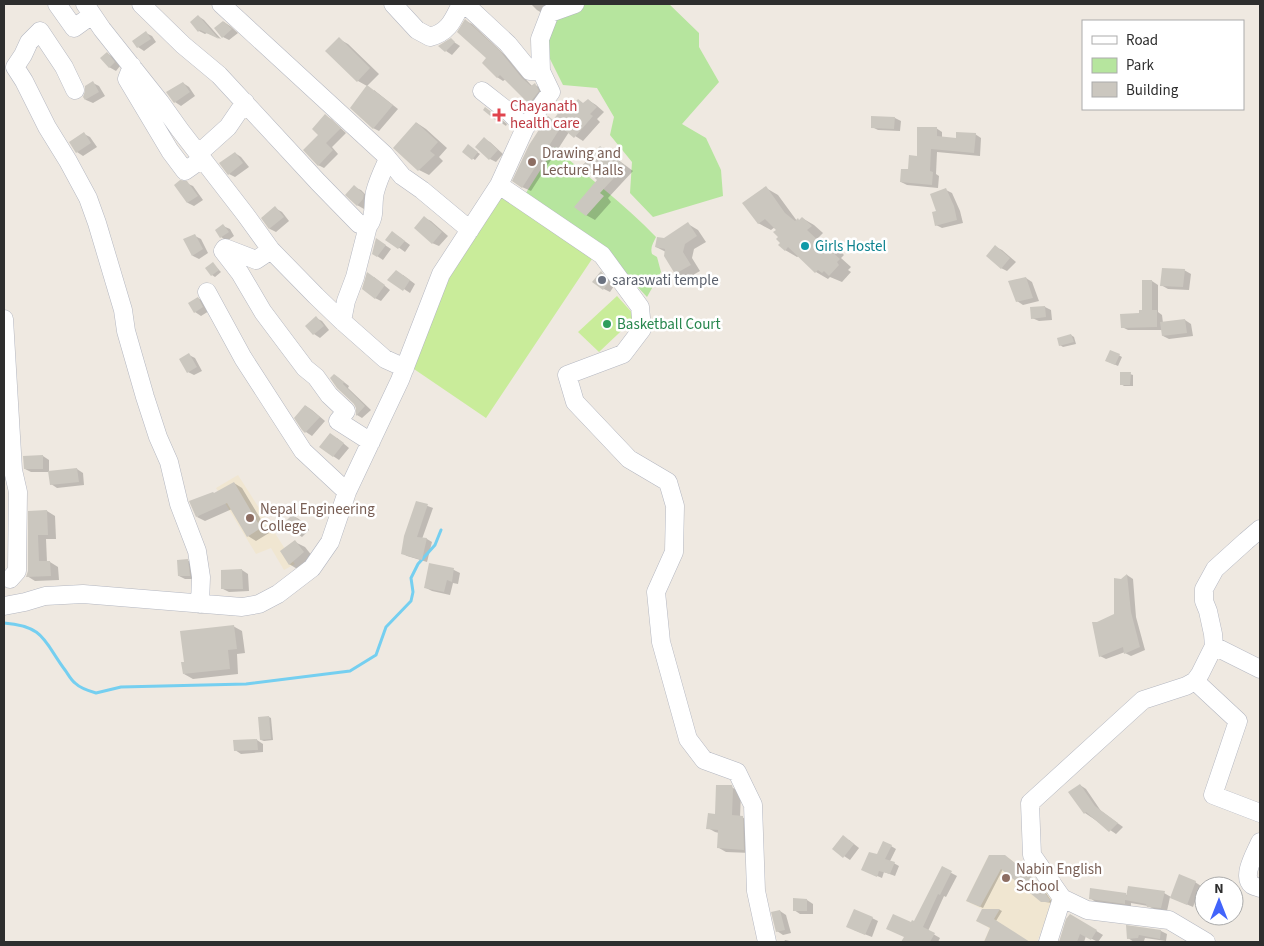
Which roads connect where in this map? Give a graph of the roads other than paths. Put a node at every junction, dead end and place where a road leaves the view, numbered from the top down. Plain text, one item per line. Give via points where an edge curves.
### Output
1 (57, 4) edge
2 (141, 4) edge
3 (221, 4) edge
4 (393, 4) edge
5 (461, 4) edge
6 (465, 4) edge
7 (574, 4) edge
8 (89, 9) edge
9 (541, 71) junction
10 (75, 90) dead end
11 (482, 91) dead end
12 (245, 102) junction
13 (525, 128) junction
14 (200, 157) junction
15 (388, 159) junction
16 (499, 185) junction
17 (368, 226) junction
18 (470, 230) junction
19 (271, 250) junction
20 (206, 292) dead end
21 (4, 319) edge
22 (342, 321) junction
23 (404, 368) junction
24 (371, 442) junction
25 (9, 470) edge
26 (347, 492) junction
27 (1260, 529) edge
28 (7, 575) edge
29 (25, 602) junction
30 (200, 604) junction
31 (4, 606) edge
32 (1214, 646) junction
33 (1260, 669) edge
34 (1195, 681) junction
35 (1260, 813) edge
36 (1260, 842) edge
37 (1260, 888) edge
38 (1062, 898) junction
39 (767, 942) edge
40 (1048, 942) edge
41 (1206, 942) edge

1 - 8 street via 74,28
2 - 12 street
3 - 15 street
4 - 5 street via 418,30 430,37 448,27
6 - 9 street via 508,44 530,71
7 - 9 street via 550,13 540,39
8 - 14 street via 132,66 127,79 185,171
9 - 13 street via 551,92
10 - 30 street via 40,31 29,42 15,66 88,198 94,215 145,397 197,551 201,577
11 - 13 street
12 - 14 street via 228,127
12 - 17 street via 339,204 359,224
13 - 16 street
14 - 19 street
15 - 17 street via 374,193 372,221
15 - 18 street via 402,176
16 - 18 street
16 - 39 street via 602,255 640,306 642,330 623,354 566,376 575,402 629,459 668,482 675,506 674,552 656,592 661,642 688,739 704,760 737,772 754,805 756,891
17 - 22 street
18 - 23 street via 441,274
19 - 22 street
19 - 24 street via 256,260 225,248 224,251 263,312 305,368 346,410 338,421
20 - 26 street via 243,358 303,451
21 - 25 street
22 - 23 street via 385,359
23 - 24 street
24 - 26 street
25 - 28 street via 18,492 17,571
26 - 30 street via 330,542 312,568 278,594 259,604 242,607
27 - 32 street via 1215,570 1204,588
28 - 29 street
29 - 30 street via 45,596 83,594
29 - 31 street
32 - 33 street
32 - 34 street
34 - 35 street via 1238,721 1213,795
34 - 38 street via 1143,700 1030,803 1032,855
36 - 37 street via 1248,871 1252,885
38 - 40 street
38 - 41 street via 1087,910 1169,920

